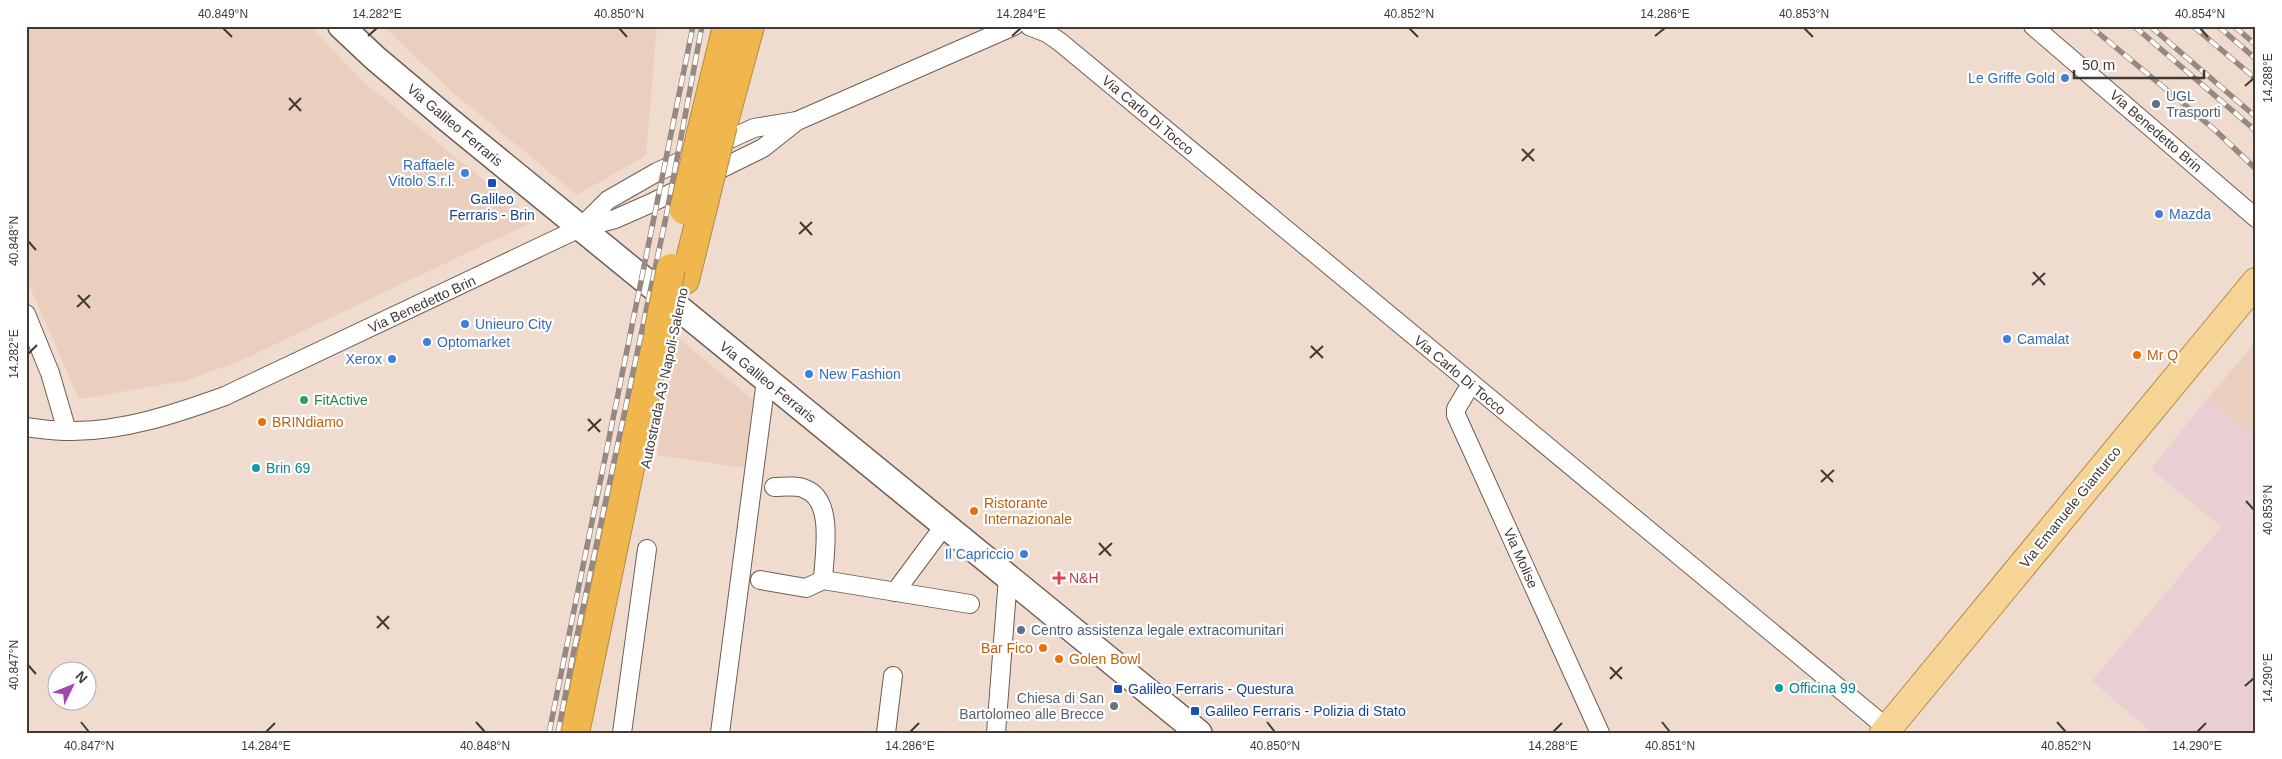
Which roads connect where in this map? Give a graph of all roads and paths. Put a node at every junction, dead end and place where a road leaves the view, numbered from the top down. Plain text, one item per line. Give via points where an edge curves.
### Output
1 (341, 26) edge
2 (727, 26) edge
3 (750, 26) edge
4 (1014, 26) edge
5 (1029, 26) edge
6 (2033, 26) edge
7 (796, 121) junction
8 (712, 129) junction
9 (2256, 218) edge
10 (580, 228) junction
11 (2256, 282) edge
12 (26, 314) edge
13 (665, 334) junction
14 (766, 380) junction
15 (1471, 384) junction
16 (26, 428) edge
17 (67, 431) junction
18 (774, 486) dead end
19 (944, 526) junction
20 (647, 549) dead end
21 (1008, 577) junction
22 (760, 580) dead end
23 (823, 580) junction
24 (895, 592) junction
25 (970, 604) dead end
26 (893, 676) dead end
27 (1886, 730) edge
28 (575, 733) edge
29 (591, 733) edge
30 (622, 733) edge
31 (720, 733) edge
32 (886, 733) edge
33 (996, 733) edge
34 (1199, 733) edge
35 (1600, 733) edge

1 - 10 main road, Via Galileo Ferraris
2 - 8 highway, Autostrada A3 Napoli-Salerno
3 - 8 highway, Autostrada A3 Napoli-Salerno
4 - 7 street
5 - 15 street, Via Carlo Di Tocco via 1060,42
6 - 9 street, Via Benedetto Brin
7 - 10 street via 763,148 731,165 615,219
7 - 10 street, Via Benedetto Brin via 754,128 657,172 608,200
8 - 13 highway, Autostrada A3 Napoli-Salerno, bridge
10 - 14 main road, Via Galileo Ferraris
10 - 17 street, Via Benedetto Brin via 225,396 139,422
11 - 27 main road, Via Emanuele Gianturco
12 - 17 street via 50,373
13 - 28 highway, Autostrada A3 Napoli-Salerno
13 - 29 highway, Autostrada A3 Napoli-Salerno
14 - 19 main road, Via Galileo Ferraris
14 - 31 street
15 - 27 street, Via Carlo Di Tocco
15 - 35 street, Via Molise via 1456,409 1456,415
16 - 17 street, Via Benedetto Brin
18 - 23 street via 805,489 820,500 826,522
19 - 21 main road, Via Galileo Ferraris
19 - 24 street
20 - 30 street
21 - 33 street
21 - 34 main road, Via Galileo Ferraris
22 - 23 street via 806,588
23 - 24 street
24 - 25 street
26 - 32 street

